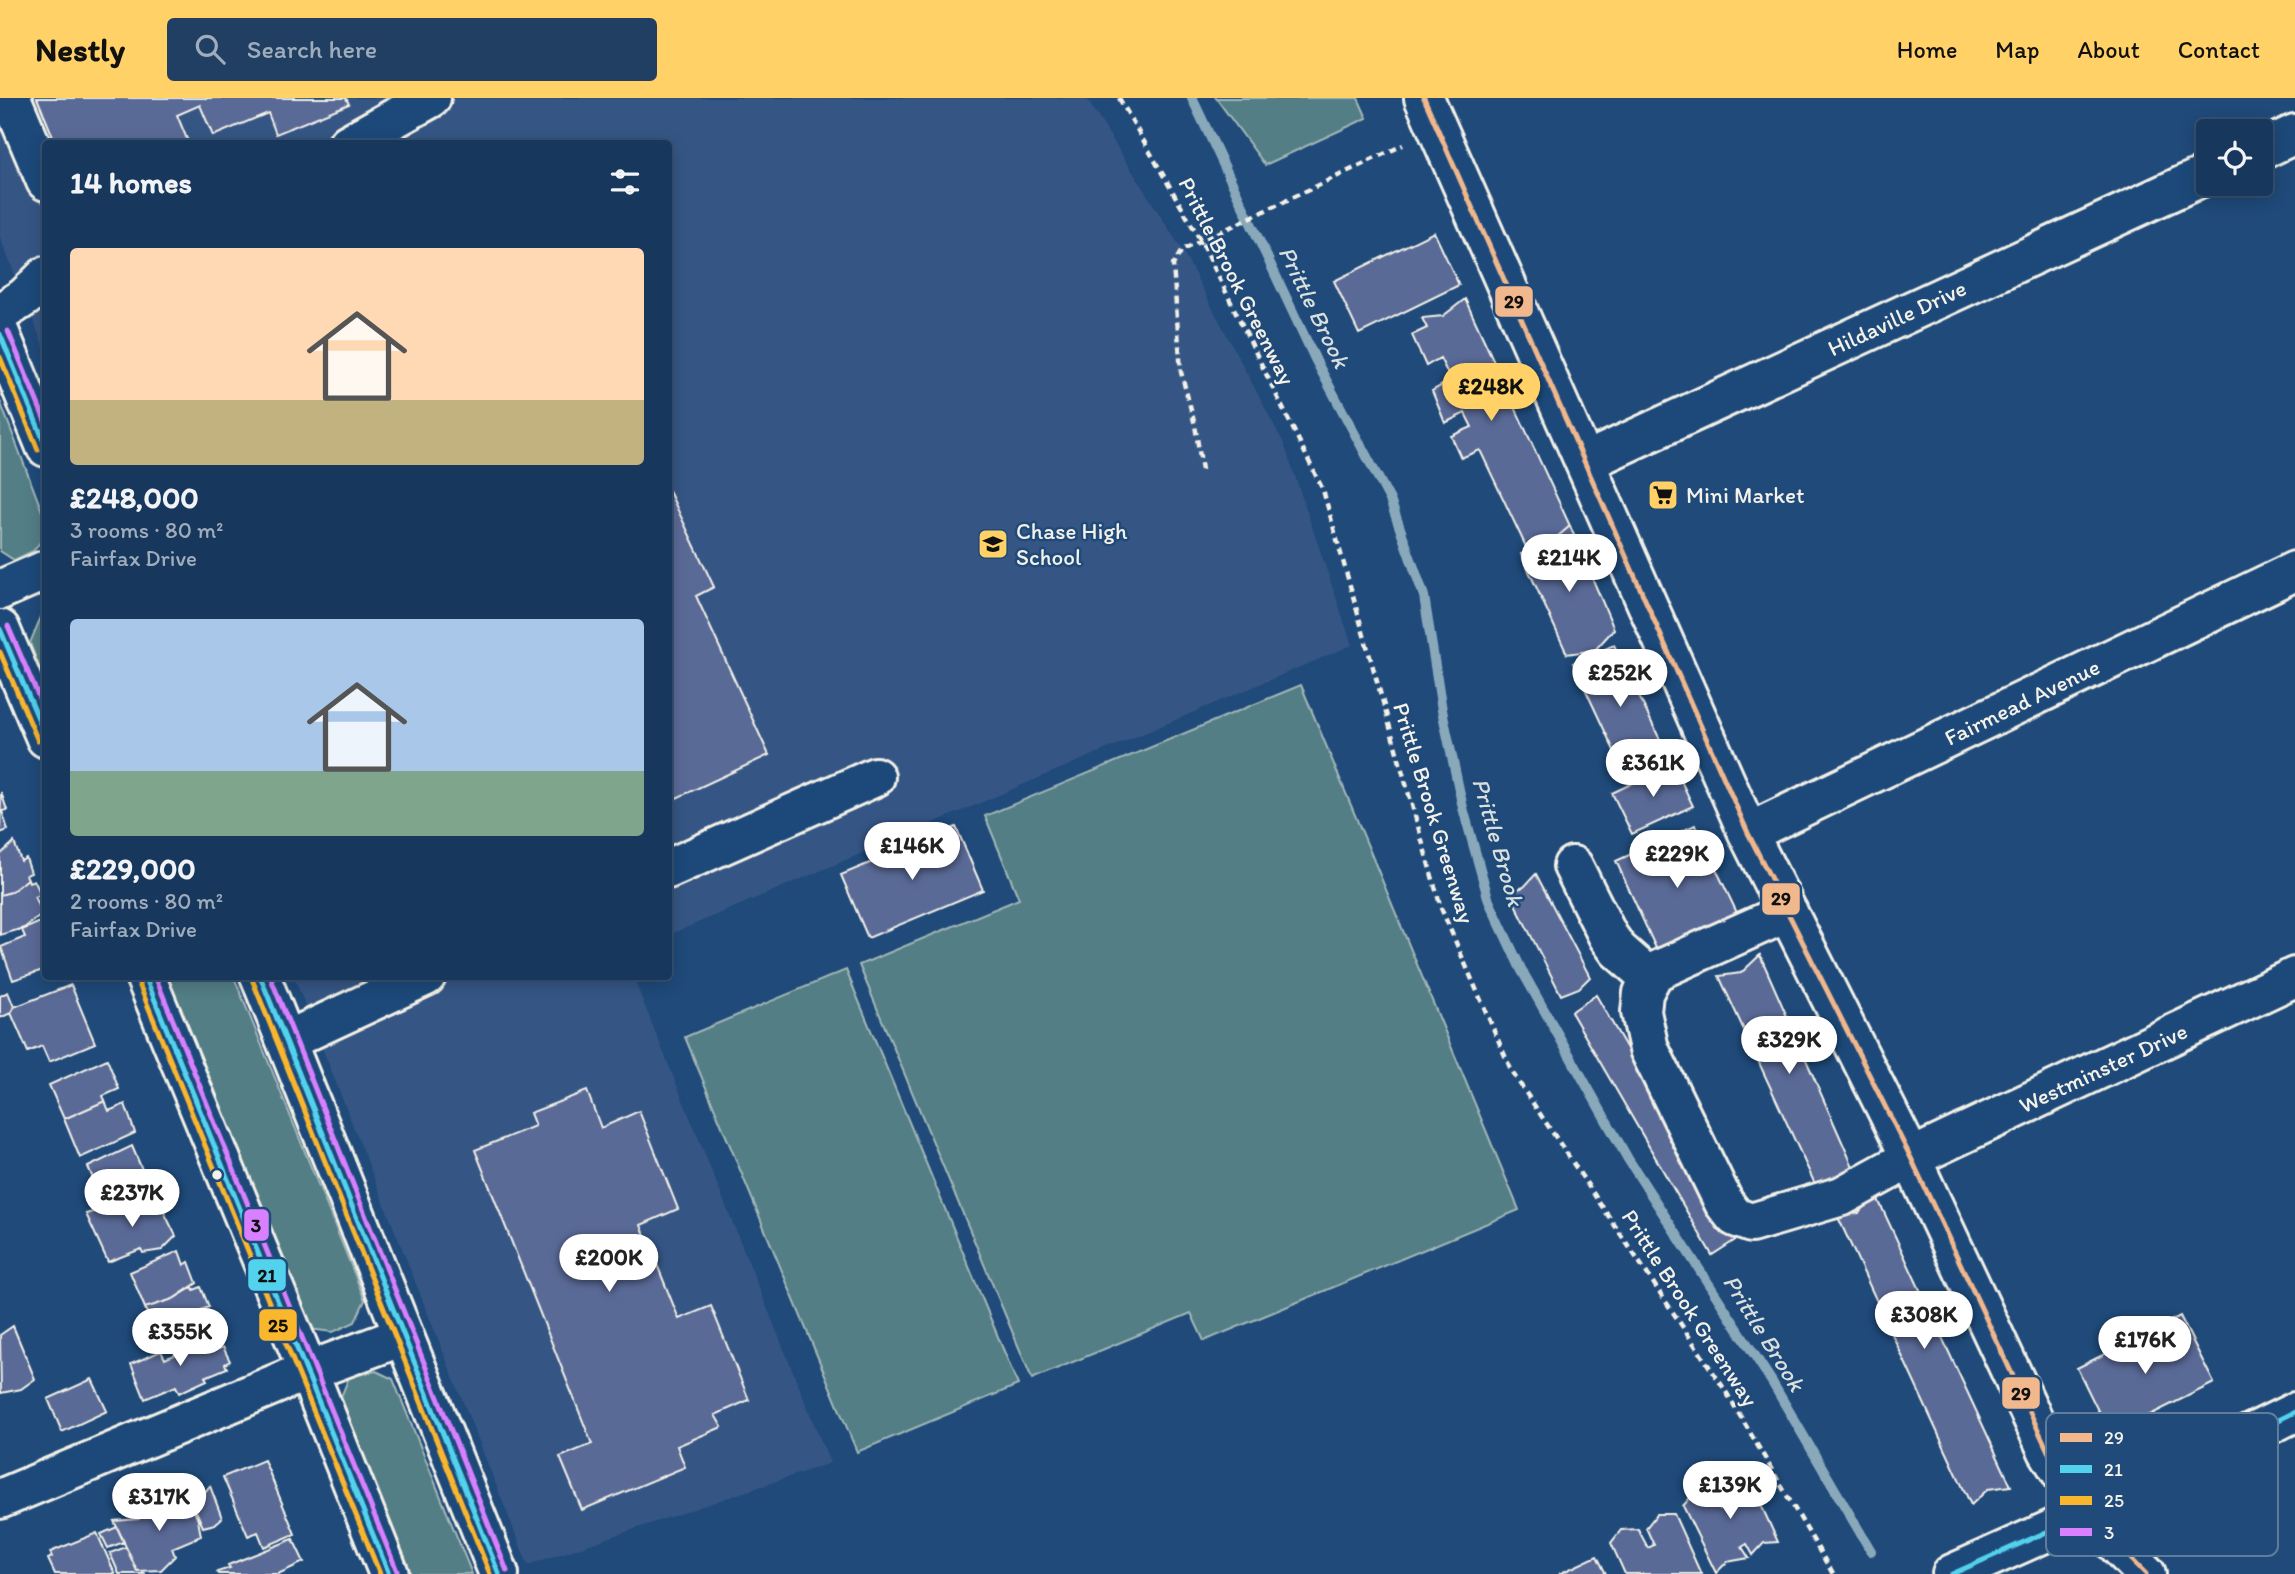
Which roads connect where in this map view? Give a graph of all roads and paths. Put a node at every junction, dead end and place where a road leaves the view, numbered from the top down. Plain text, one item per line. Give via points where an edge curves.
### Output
1 (11, 98) edge
2 (431, 98) edge
3 (1119, 98) edge
4 (1425, 98) edge
5 (2295, 134) edge
6 (1399, 135) dead end
7 (355, 140) edge
8 (2273, 144) edge
9 (42, 172) edge
10 (2196, 180) edge
11 (1201, 241) junction
12 (42, 280) edge
13 (0, 313) edge
14 (0, 334) edge
15 (42, 437) edge
16 (1585, 462) junction
17 (1202, 470) dead end
18 (2295, 571) edge
19 (42, 572) edge
20 (0, 590) edge
21 (0, 629) edge
22 (42, 729) edge
23 (875, 777) dead end
24 (1748, 833) junction
25 (1573, 866) dead end
26 (672, 867) edge
27 (1788, 912) junction
28 (1654, 972) junction
29 (2295, 977) edge
30 (147, 980) edge
31 (262, 980) edge
32 (407, 980) edge
33 (378, 986) edge
34 (286, 1041) junction
35 (1911, 1158) junction
36 (404, 1336) junction
37 (308, 1371) junction
38 (2295, 1412) edge
39 (2278, 1420) edge
40 (2046, 1447) edge
41 (0, 1499) edge
42 (2046, 1532) edge
43 (2128, 1556) edge
44 (389, 1574) edge
45 (499, 1574) edge
46 (1833, 1574) edge
47 (1952, 1574) edge
48 (2146, 1574) edge

1 - 9 street
2 - 7 street
3 - 11 path, Prittle Brook Greenway
4 - 16 street
5 - 8 street
6 - 11 path via 1404,147
10 - 16 street, Hildaville Drive
11 - 17 path via 1182,250 1173,265 1181,372
11 - 46 path, Prittle Brook Greenway via 1322,490 1441,908 1511,1072 1725,1390
12 - 13 street
14 - 15 street
16 - 24 street
18 - 24 street, Fairmead Avenue
19 - 20 street
21 - 22 street
23 - 26 street
24 - 27 street
25 - 28 street via 1618,950 1643,972
27 - 28 street
27 - 35 street
28 - 35 street, Westminster Drive via 1643,993 1641,1012 1649,1049 1735,1217 1751,1223 1842,1196
29 - 35 street, Westminster Drive
30 - 37 street
31 - 34 street
32 - 33 street
33 - 34 street
34 - 36 street
35 - 40 street
36 - 37 street
36 - 45 street
37 - 41 street
37 - 44 street
38 - 39 street
42 - 47 street
43 - 48 street

